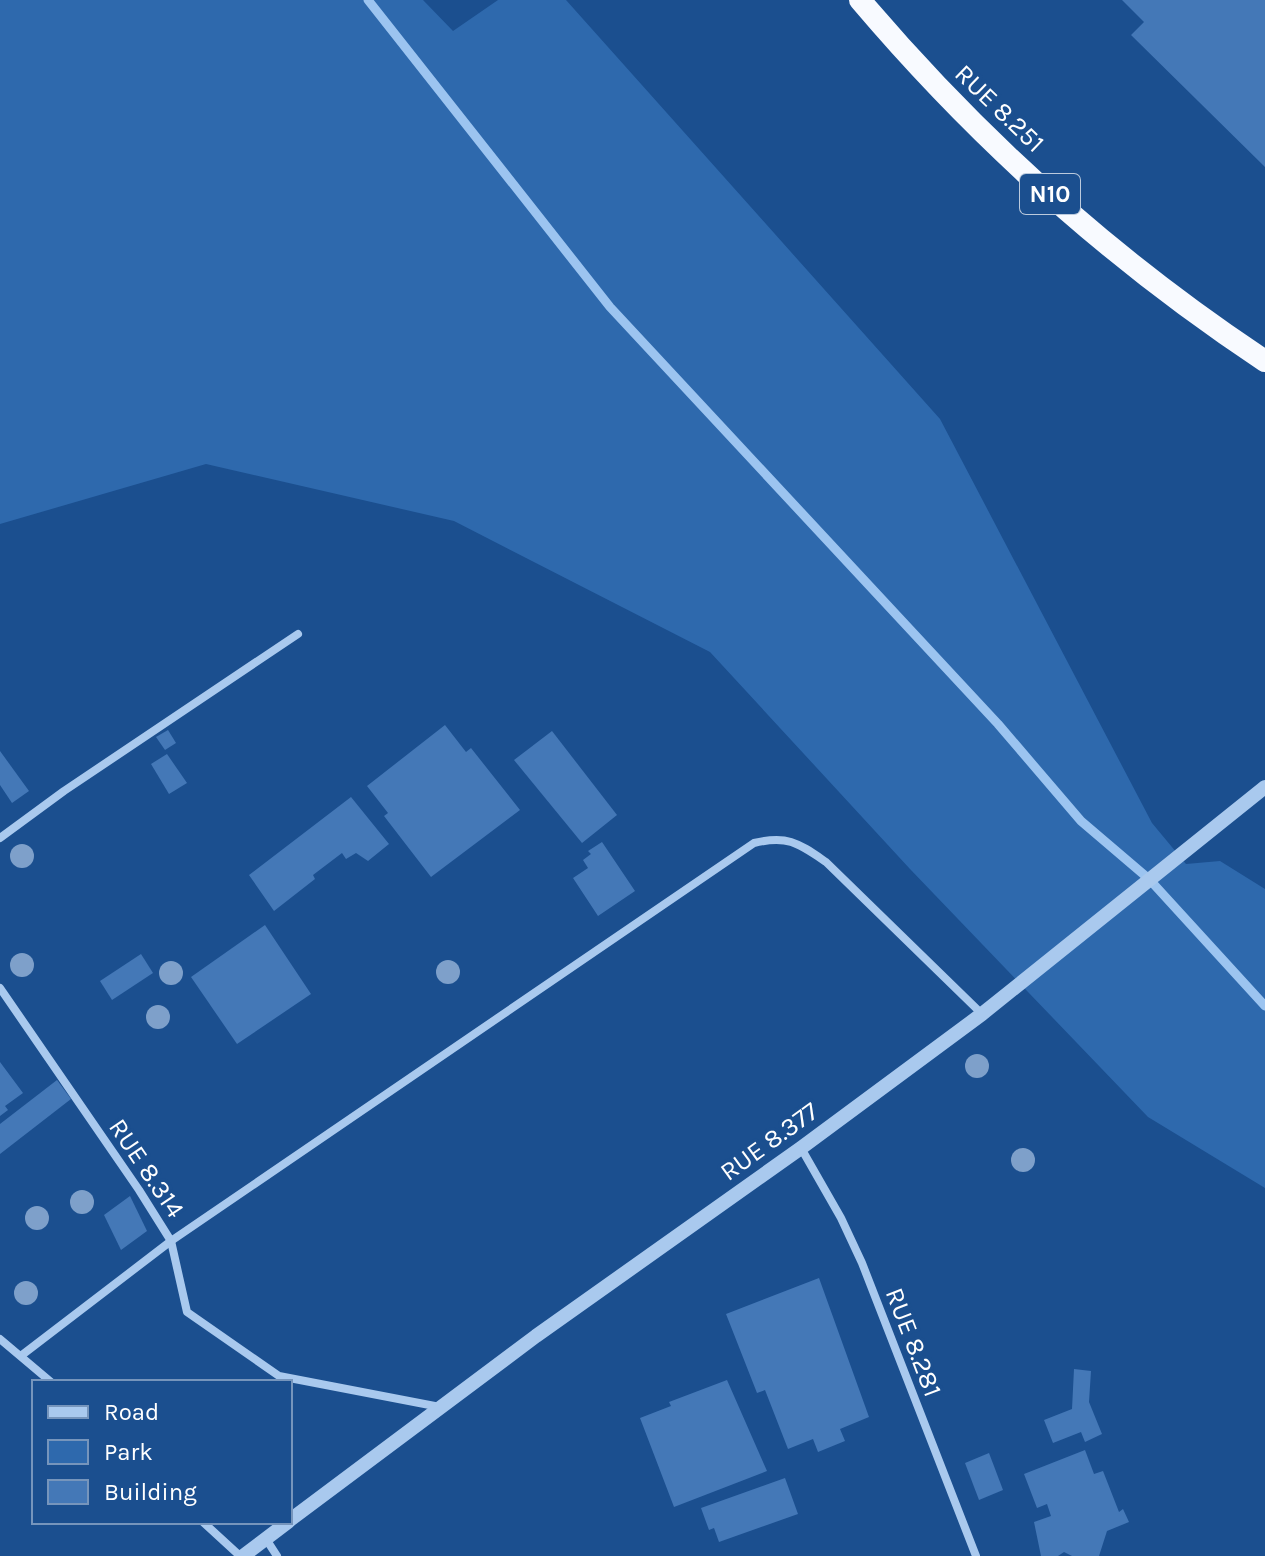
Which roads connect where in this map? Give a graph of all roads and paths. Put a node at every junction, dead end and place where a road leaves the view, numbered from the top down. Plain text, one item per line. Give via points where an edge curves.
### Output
1 (860, 0) edge
2 (1265, 361) edge
3 (298, 634) dead end
4 (1265, 787) edge
5 (0, 838) edge
6 (0, 988) edge
7 (982, 1014) junction
8 (801, 1148) junction
9 (171, 1241) junction
10 (0, 1339) edge
11 (22, 1355) junction
12 (49, 1380) edge
13 (441, 1407) junction
14 (292, 1519) edge
15 (205, 1524) edge
16 (285, 1524) edge
17 (266, 1539) junction
18 (241, 1556) edge
19 (277, 1556) edge
20 (976, 1556) edge

1 - 2 highway, RUE 8.251 / N10 via 906,55 1008,158 1129,261
3 - 5 street
4 - 7 street, RUE 8.377
6 - 9 street, RUE 8.314
7 - 8 street, RUE 8.377
7 - 9 street via 826,862 799,843 777,837 754,843
8 - 13 street, RUE 8.377
8 - 20 street, RUE 8.281 via 862,1263
9 - 11 street
9 - 13 street, RUE 8.314 via 187,1312 279,1376
10 - 11 street
11 - 12 street
13 - 14 street, RUE 8.377
15 - 18 street
16 - 17 street, RUE 8.377
17 - 18 street, RUE 8.377
17 - 19 street

